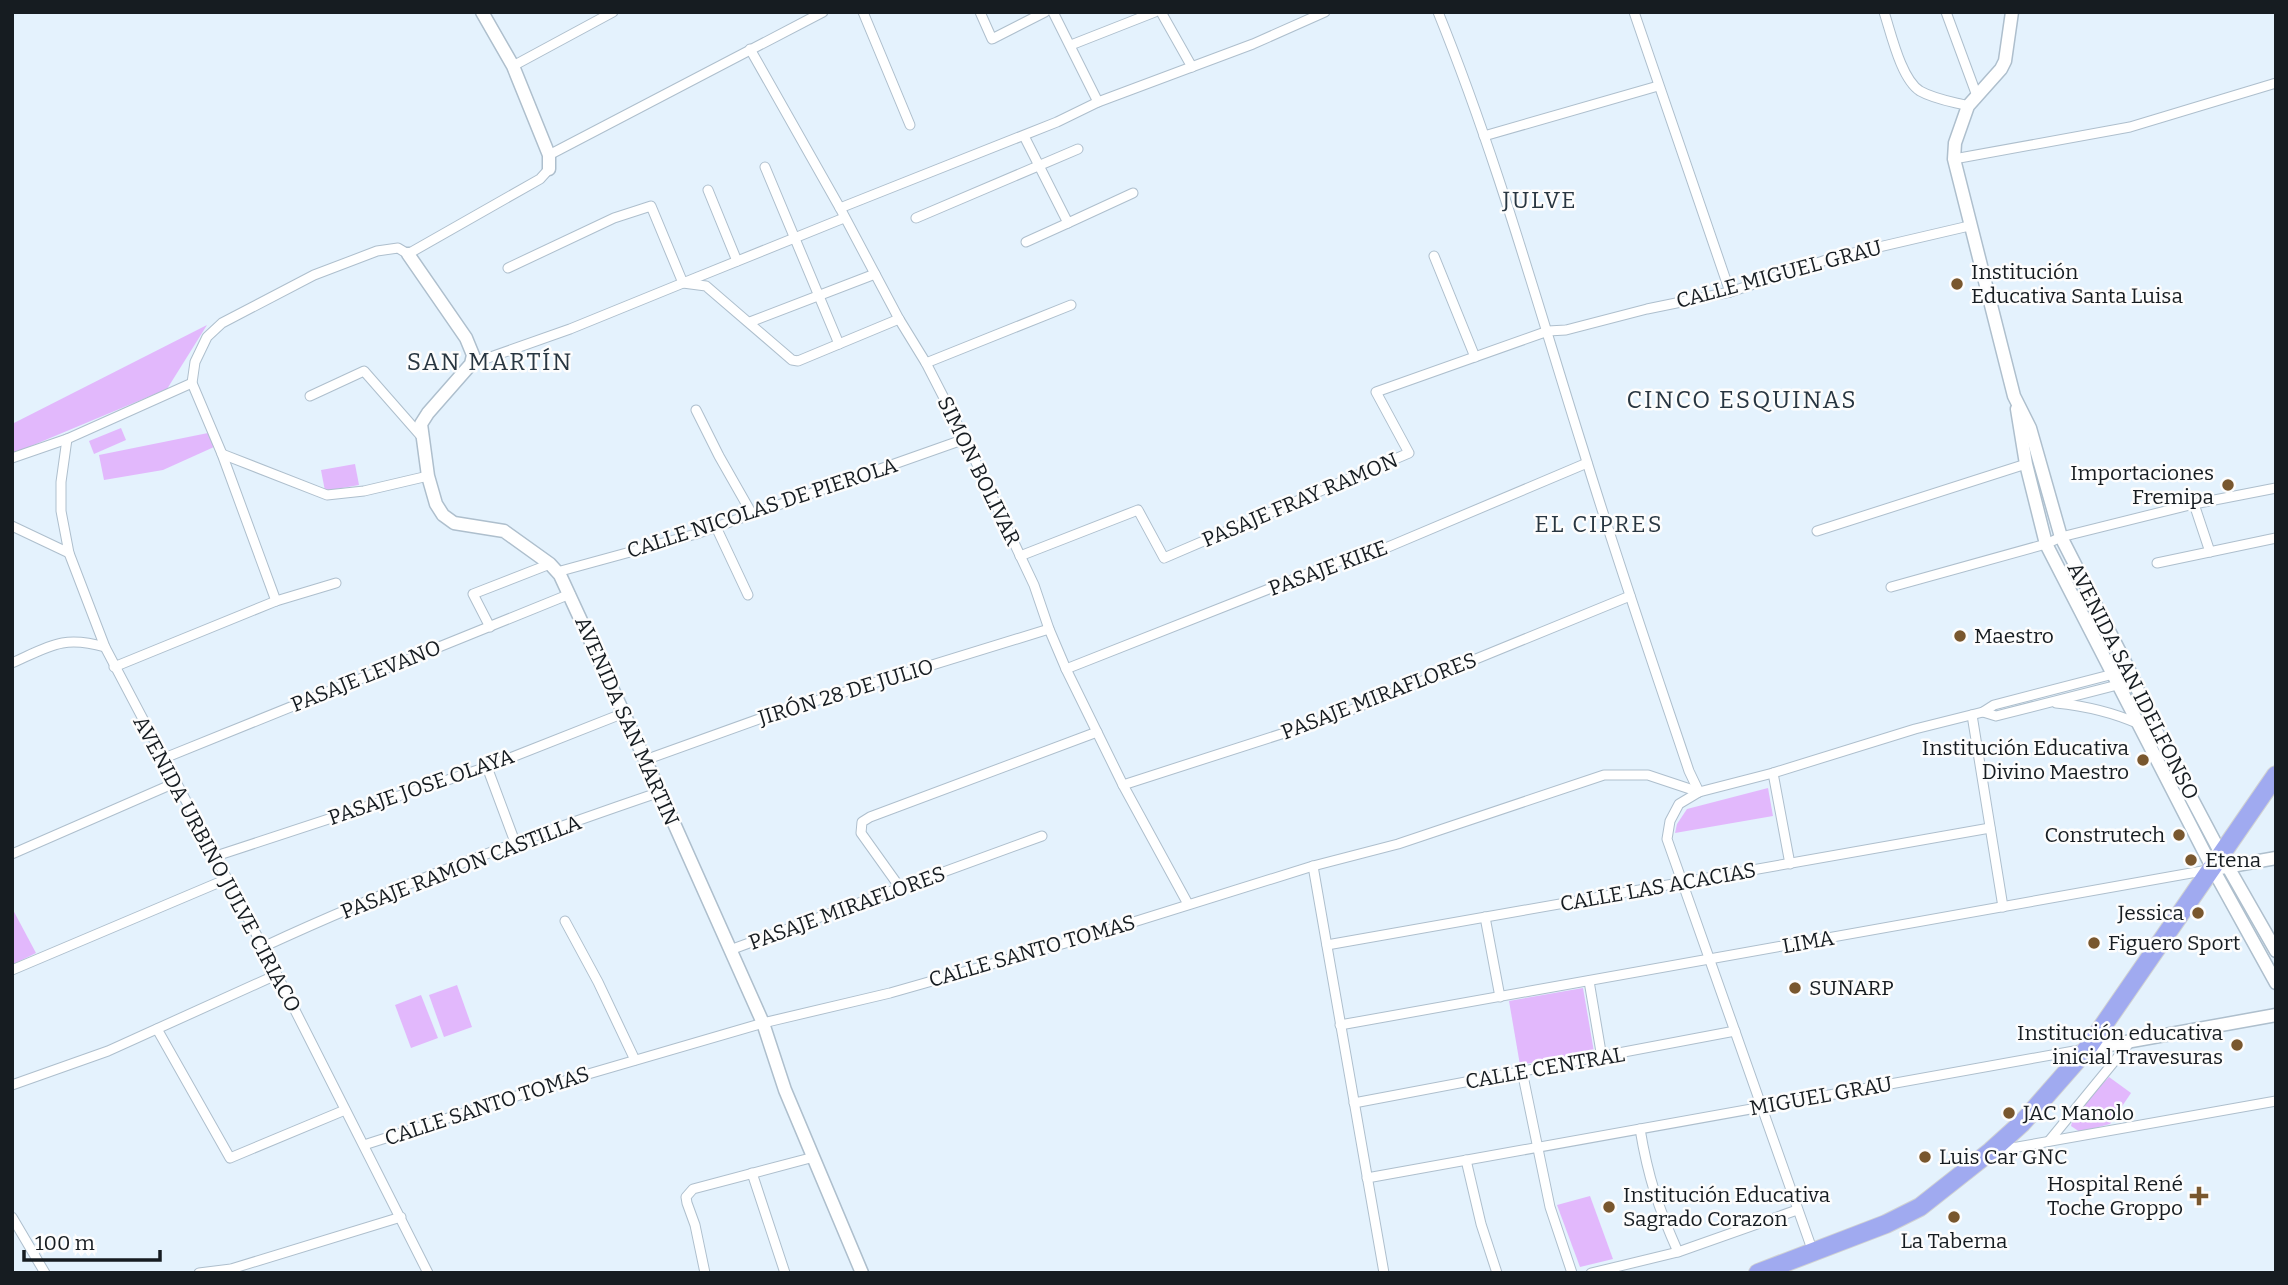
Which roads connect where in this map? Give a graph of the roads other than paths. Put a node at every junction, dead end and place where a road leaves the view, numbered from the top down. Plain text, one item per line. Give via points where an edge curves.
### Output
1 (482, 12) edge
2 (613, 12) edge
3 (823, 12) edge
4 (863, 12) edge
5 (980, 12) edge
6 (1045, 12) edge
7 (1053, 12) edge
8 (1158, 12) edge
9 (1325, 12) edge
10 (1438, 12) edge
11 (1634, 12) edge
12 (1884, 12) edge
13 (1945, 12) edge
14 (2012, 12) edge
15 (1071, 45) junction
16 (750, 49) junction
17 (513, 66) junction
18 (1192, 67) junction
19 (2276, 83) edge
20 (1658, 86) junction
21 (1972, 101) junction
22 (1098, 102) junction
23 (910, 125) dead end
24 (1024, 136) junction
25 (1485, 136) junction
26 (1078, 149) dead end
27 (549, 155) junction
28 (1954, 159) junction
29 (1039, 166) junction
30 (765, 167) dead end
31 (550, 169) joint
32 (708, 190) dead end
33 (1133, 193) dead end
34 (840, 208) junction
35 (844, 218) junction
36 (916, 218) dead end
37 (1068, 223) junction
38 (1969, 226) junction
39 (793, 238) junction
40 (1026, 242) dead end
41 (408, 254) junction
42 (1434, 256) dead end
43 (737, 261) junction
44 (508, 268) dead end
45 (875, 274) junction
46 (683, 283) junction
47 (1730, 292) junction
48 (819, 296) junction
49 (1071, 305) dead end
50 (899, 319) junction
51 (750, 322) junction
52 (1548, 331) junction
53 (839, 344) junction
54 (1475, 357) junction
55 (472, 360) junction
56 (926, 363) junction
57 (192, 383) junction
58 (310, 396) dead end
59 (2016, 400) junction
60 (696, 410) dead end
61 (421, 436) junction
62 (67, 439) junction
63 (965, 439) junction
64 (222, 454) junction
65 (12, 458) edge
66 (1587, 463) junction
67 (2026, 464) junction
68 (428, 476) junction
69 (2276, 488) edge
70 (2194, 504) junction
71 (752, 514) junction
72 (12, 526) edge
73 (716, 527) junction
74 (1817, 531) dead end
75 (2061, 537) junction
76 (2276, 538) edge
77 (2046, 544) junction
78 (2210, 552) junction
79 (69, 553) junction
80 (1020, 556) junction
81 (2157, 563) dead end
82 (554, 568) junction
83 (336, 583) dead end
84 (1891, 587) dead end
85 (570, 594) junction
86 (748, 595) dead end
87 (1630, 596) junction
88 (276, 601) junction
89 (490, 626) junction
90 (1049, 629) junction
91 (105, 647) junction
92 (12, 663) edge
93 (114, 667) junction
94 (1066, 669) junction
95 (2131, 675) junction
96 (2115, 680) junction
97 (2051, 702) junction
98 (1983, 712) junction
99 (624, 713) junction
100 (1972, 715) junction
101 (2139, 724) junction
102 (1097, 732) junction
103 (162, 759) junction
104 (645, 760) junction
105 (487, 766) junction
106 (1773, 773) junction
107 (2276, 775) edge
108 (177, 782) junction
109 (1123, 785) junction
110 (1699, 792) junction
111 (660, 793) junction
112 (1990, 828) junction
113 (1042, 836) dead end
114 (515, 842) junction
115 (12, 854) edge
116 (216, 856) junction
117 (2276, 858) edge
118 (2221, 863) junction
119 (1790, 864) junction
120 (1313, 866) junction
121 (228, 879) junction
122 (1682, 883) junction
123 (901, 889) junction
124 (1188, 904) junction
125 (2003, 907) junction
126 (1485, 917) junction
127 (565, 921) dead end
128 (1327, 945) junction
129 (263, 947) junction
130 (730, 950) junction
131 (2276, 951) edge
132 (1709, 959) junction
133 (12, 970) edge
134 (276, 975) junction
135 (1588, 981) junction
136 (2276, 983) edge
137 (1500, 997) junction
138 (2276, 1015) edge
139 (763, 1023) junction
140 (1340, 1025) junction
141 (156, 1029) junction
142 (1735, 1031) junction
143 (2131, 1041) junction
144 (2087, 1049) junction
145 (1602, 1058) junction
146 (635, 1060) junction
147 (1522, 1071) junction
148 (12, 1085) edge
149 (2276, 1101) edge
150 (1354, 1102) junction
151 (1761, 1107) junction
152 (345, 1110) junction
153 (2066, 1121) junction
154 (1640, 1129) junction
155 (2076, 1137) junction
156 (2049, 1142) junction
157 (364, 1145) junction
158 (1537, 1148) junction
159 (1991, 1151) junction
160 (814, 1157) junction
161 (1466, 1160) junction
162 (752, 1173) junction
163 (1367, 1178) junction
164 (1797, 1210) junction
165 (12, 1217) edge
166 (401, 1217) junction
167 (15, 1230) edge
168 (1678, 1252) junction
169 (1813, 1252) junction
170 (45, 1273) edge
171 (199, 1273) edge
172 (428, 1273) edge
173 (705, 1273) edge
174 (785, 1273) edge
175 (862, 1273) edge
176 (1384, 1273) edge
177 (1497, 1273) edge
178 (1572, 1273) edge
179 (1591, 1273) edge
180 (1758, 1273) edge

1 - 17 street
2 - 17 street
3 - 16 street
4 - 23 street
5 - 6 street via 992,39
7 - 15 street
8 - 15 street
8 - 18 street
9 - 18 street
10 - 25 street
11 - 20 street
12 - 21 street via 1912,83 1927,94
13 - 21 street
14 - 21 street, AVENIDA SAN IDELFONSO via 2005,61
15 - 22 street
16 - 27 street
16 - 34 street, SIMON BOLIVAR
17 - 27 street
18 - 22 street
19 - 28 street via 2130,127
20 - 25 street
20 - 47 street
21 - 28 street, AVENIDA SAN IDELFONSO via 1955,143
22 - 24 street
24 - 29 street
24 - 34 street
25 - 52 street
26 - 29 street
27 - 31 street
28 - 38 street, AVENIDA SAN IDELFONSO
29 - 36 street
29 - 37 street
30 - 39 street
31 - 41 street
32 - 43 street
33 - 37 street
34 - 35 street, SIMON BOLIVAR
35 - 39 street
35 - 45 street, SIMON BOLIVAR
37 - 40 street
38 - 47 street, CALLE MIGUEL GRAU via 1832,258
38 - 59 street, AVENIDA SAN IDELFONSO
39 - 43 street
39 - 48 street
41 - 55 street via 466,338
41 - 57 street via 398,248 377,251 314,275 222,323 207,337 195,362
42 - 54 street
43 - 46 street
44 - 46 street via 614,218 651,206
45 - 48 street
45 - 50 street, SIMON BOLIVAR
46 - 51 street via 706,286
46 - 55 street via 570,329
47 - 52 street, CALLE MIGUEL GRAU
48 - 51 street
48 - 53 street
49 - 56 street
50 - 53 street
50 - 56 street, SIMON BOLIVAR
51 - 53 street via 792,360
52 - 54 street, PASAJE FRAY RAMON
52 - 66 street
54 - 80 street, PASAJE FRAY RAMON via 1376,392 1409,453 1164,558 1138,510
55 - 61 street via 428,413
56 - 63 street, SIMON BOLIVAR
57 - 62 street
57 - 64 street
58 - 61 street via 364,371
59 - 67 street, AVENIDA SAN IDELFONSO
59 - 75 street, AVENIDA SAN IDELFONSO via 2030,428
60 - 71 street
61 - 68 street, AVENIDA SAN MARTIN
62 - 65 street
62 - 79 street, AVENIDA URBINO JULVE CIRIACO via 61,511
63 - 71 street, CALLE NICOLAS DE PIEROLA
63 - 80 street, SIMON BOLIVAR
64 - 68 street via 327,495
64 - 88 street
66 - 87 street
66 - 94 street, PASAJE KIKE via 1381,550 1350,557
67 - 74 street
67 - 77 street, AVENIDA SAN IDELFONSO
68 - 82 street, AVENIDA SAN MARTIN via 443,515 454,523 505,531
69 - 70 street
70 - 75 street
70 - 78 street
71 - 73 street, CALLE NICOLAS DE PIEROLA
72 - 79 street
73 - 82 street, CALLE NICOLAS DE PIEROLA
73 - 86 street
75 - 77 street
75 - 95 street, AVENIDA SAN IDELFONSO
76 - 78 street
77 - 84 street
77 - 96 street, AVENIDA SAN IDELFONSO
78 - 81 street
79 - 91 street, AVENIDA URBINO JULVE CIRIACO
80 - 90 street, SIMON BOLIVAR
82 - 85 street, AVENIDA SAN MARTIN
82 - 89 street, CALLE NICOLAS DE PIEROLA via 472,594
83 - 88 street
85 - 89 street, PASAJE LEVANO
85 - 99 street, AVENIDA SAN MARTIN
87 - 109 street, PASAJE MIRAFLORES via 1335,717
87 - 110 street
88 - 93 street
89 - 103 street, PASAJE LEVANO
90 - 94 street, SIMON BOLIVAR
90 - 104 street, JIRÓN 28 DE JULIO via 770,715
91 - 92 street via 70,640
91 - 93 street, AVENIDA URBINO JULVE CIRIACO
93 - 103 street, AVENIDA URBINO JULVE CIRIACO
94 - 102 street, SIMON BOLIVAR
95 - 96 street
95 - 118 street, AVENIDA SAN IDELFONSO
96 - 97 street
96 - 98 street via 1994,705
96 - 101 street, AVENIDA SAN IDELFONSO
97 - 98 street via 1996,716
97 - 101 street via 2087,706
98 - 100 street
99 - 104 street, AVENIDA SAN MARTIN
99 - 105 street, PASAJE JOSE OLAYA
100 - 106 street
100 - 112 street
101 - 118 street, AVENIDA SAN IDELFONSO
102 - 109 street, SIMON BOLIVAR
102 - 123 street via 862,822 861,833
103 - 108 street, AVENIDA URBINO JULVE CIRIACO
104 - 111 street, AVENIDA SAN MARTIN
105 - 114 street
105 - 116 street, PASAJE JOSE OLAYA
106 - 110 street
106 - 119 street
107 - 118 highway
108 - 115 street
108 - 116 street, AVENIDA URBINO JULVE CIRIACO
109 - 124 street, SIMON BOLIVAR
110 - 120 street, CALLE SANTO TOMAS via 1648,775 1604,775 1398,844
110 - 122 street via 1679,804 1670,821 1667,839
111 - 114 street, PASAJE RAMON CASTILLA
111 - 130 street, AVENIDA SAN MARTIN
112 - 119 street, CALLE LAS ACACIAS
112 - 125 street
113 - 123 street, PASAJE MIRAFLORES
114 - 129 street, PASAJE RAMON CASTILLA
116 - 121 street, AVENIDA URBINO JULVE CIRIACO
117 - 118 street, LIMA
118 - 125 street, LIMA
118 - 131 street, AVENIDA SAN IDELFONSO
118 - 136 street, AVENIDA SAN IDELFONSO
118 - 144 highway
119 - 122 street, CALLE LAS ACACIAS
120 - 124 street, CALLE SANTO TOMAS
120 - 128 street
121 - 129 street, AVENIDA URBINO JULVE CIRIACO
121 - 133 street
122 - 126 street, CALLE LAS ACACIAS
122 - 132 street
123 - 130 street, PASAJE MIRAFLORES
124 - 139 street, CALLE SANTO TOMAS via 903,989
125 - 132 street, LIMA
126 - 128 street, CALLE LAS ACACIAS
126 - 137 street
127 - 146 street
128 - 140 street
129 - 134 street, AVENIDA URBINO JULVE CIRIACO
130 - 139 street, AVENIDA SAN MARTIN
132 - 135 street, LIMA
132 - 142 street
134 - 141 street
134 - 152 street, AVENIDA URBINO JULVE CIRIACO
135 - 137 street, LIMA
135 - 145 street
137 - 140 street, LIMA
138 - 143 street, MIGUEL GRAU
139 - 146 street, CALLE SANTO TOMAS
139 - 160 street, AVENIDA SAN MARTIN
140 - 150 street
141 - 148 street
141 - 152 street via 230,1158
142 - 145 street, CALLE CENTRAL
142 - 151 street
143 - 144 street, MIGUEL GRAU
143 - 153 street
144 - 151 street, MIGUEL GRAU
144 - 159 highway
145 - 147 street, CALLE CENTRAL
146 - 157 street, CALLE SANTO TOMAS
147 - 150 street, CALLE CENTRAL
147 - 158 street
149 - 155 street
150 - 163 street
151 - 154 street, MIGUEL GRAU
151 - 164 street
152 - 157 street, AVENIDA URBINO JULVE CIRIACO
153 - 155 street
153 - 156 street
154 - 158 street, MIGUEL GRAU
154 - 168 street via 1656,1202
155 - 156 street
156 - 159 street
157 - 166 street, AVENIDA URBINO JULVE CIRIACO
158 - 161 street, MIGUEL GRAU
158 - 178 street
159 - 169 highway via 1920,1207
160 - 162 street
160 - 175 street, AVENIDA SAN MARTIN
161 - 163 street, MIGUEL GRAU
161 - 177 street
162 - 173 street via 693,1189 686,1197
162 - 174 street
163 - 176 street
164 - 168 street
164 - 169 street
165 - 167 street
166 - 171 street via 231,1269
166 - 172 street, AVENIDA URBINO JULVE CIRIACO
167 - 170 street
168 - 179 street
169 - 180 highway

